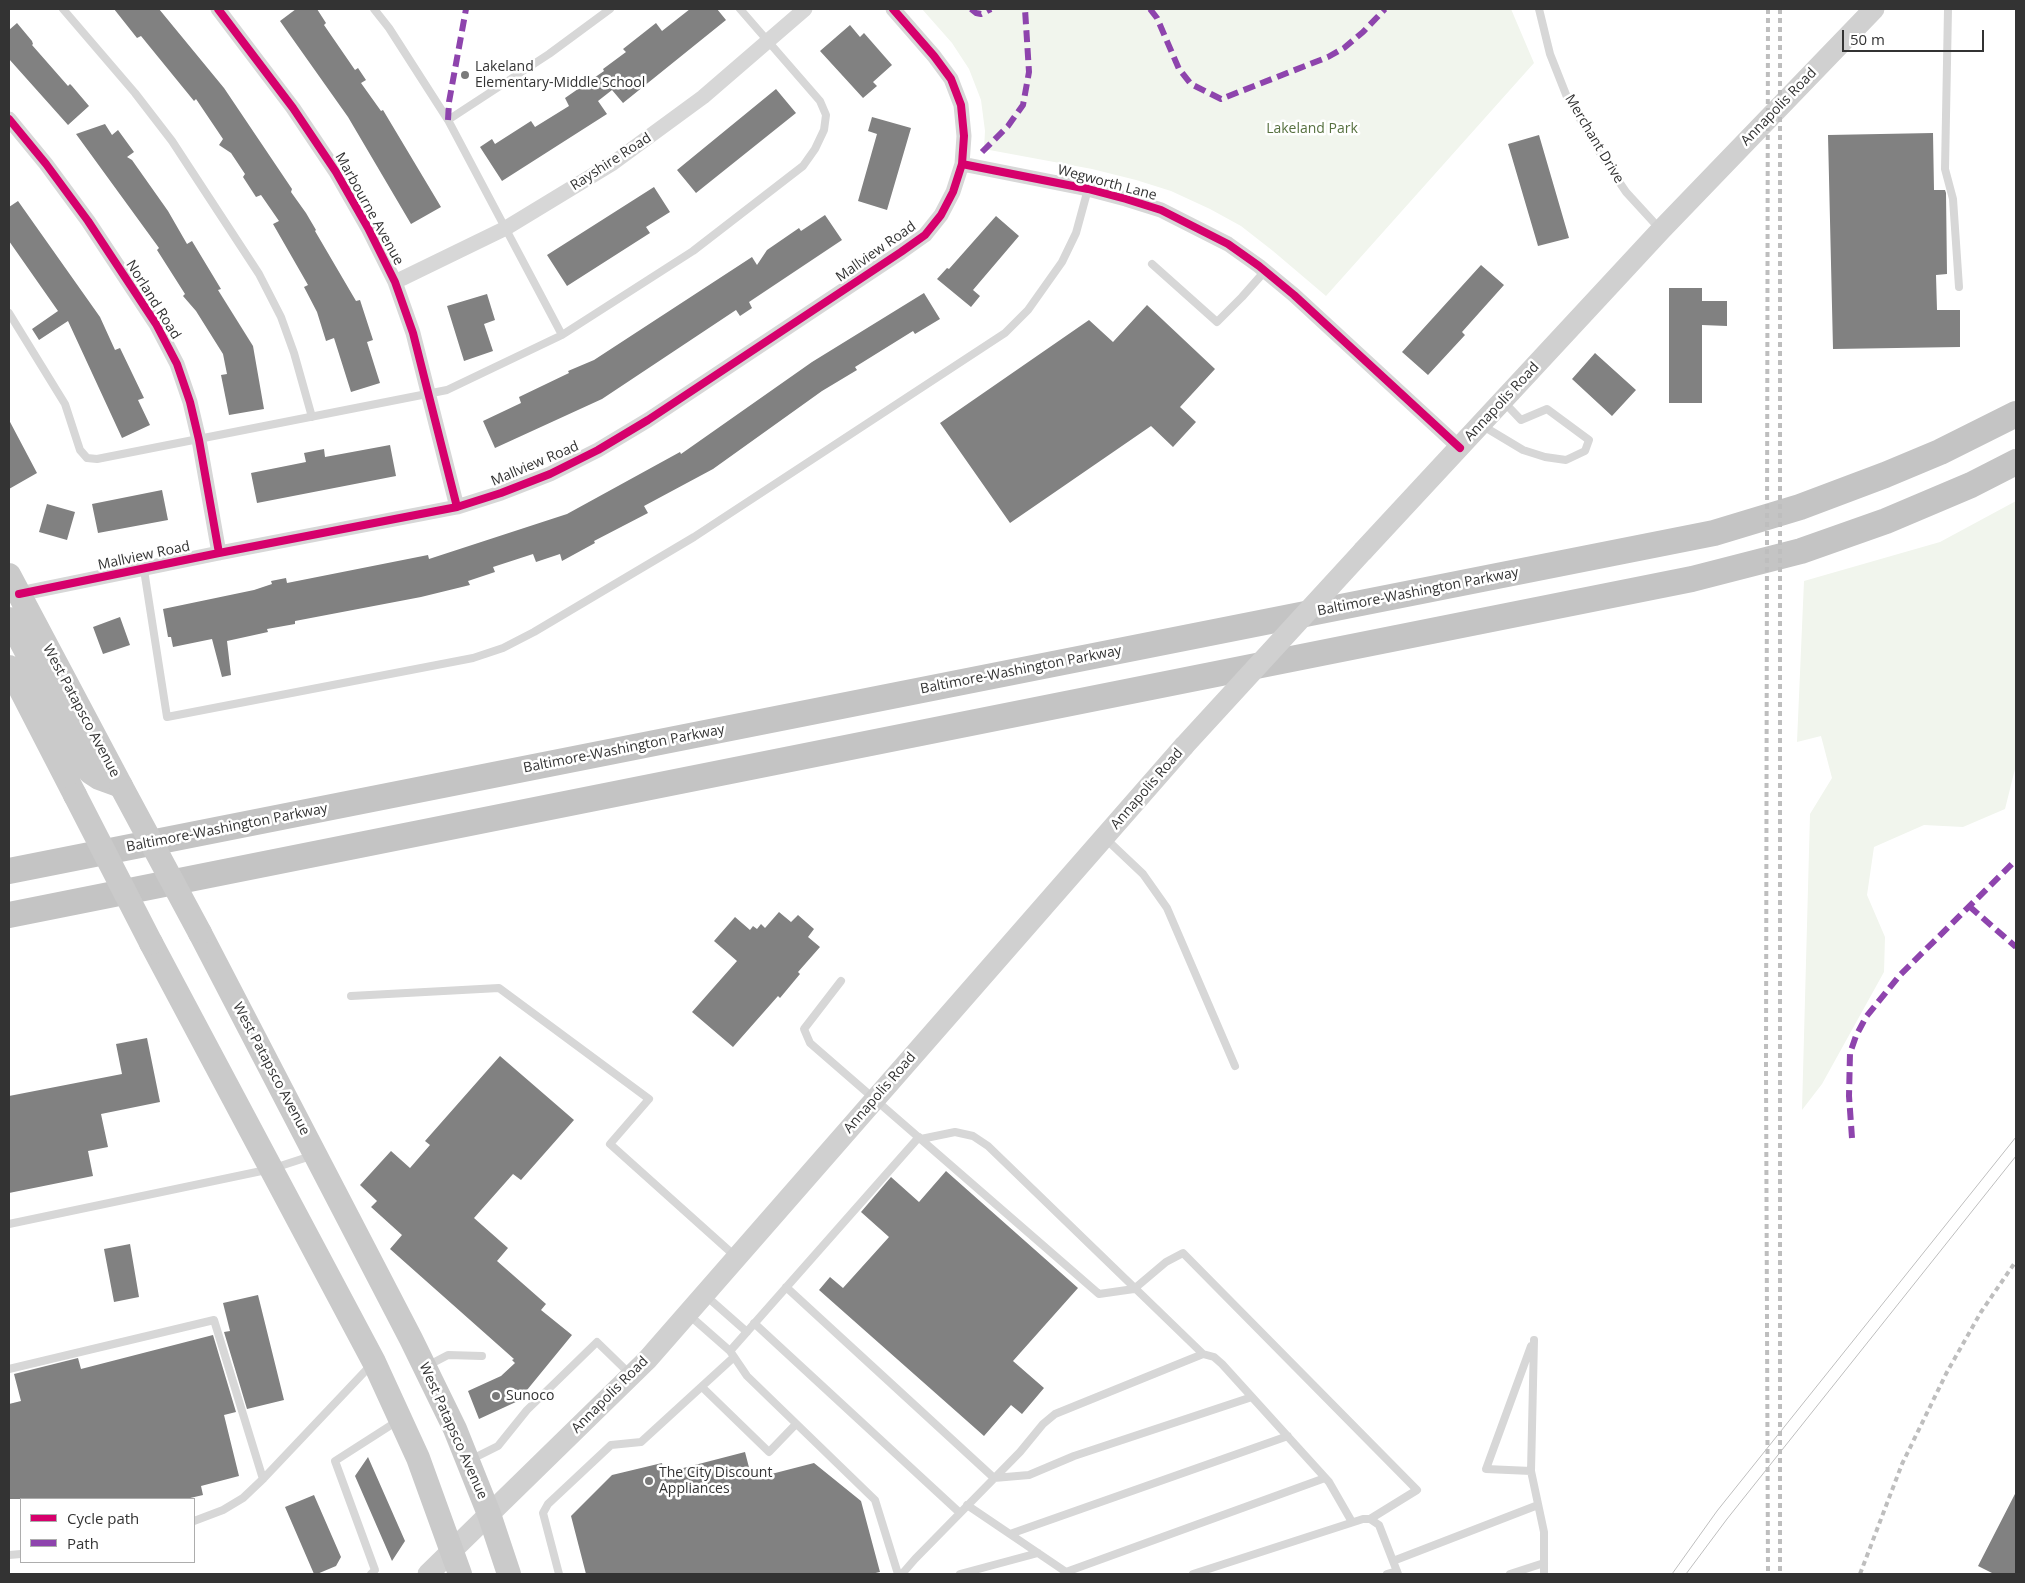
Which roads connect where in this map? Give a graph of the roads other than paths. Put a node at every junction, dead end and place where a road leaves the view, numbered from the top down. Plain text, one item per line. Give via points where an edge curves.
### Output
1 (63, 9) edge
2 (218, 9) edge
3 (374, 9) edge
4 (610, 9) edge
5 (740, 9) edge
6 (805, 9) edge
7 (893, 9) edge
8 (1539, 9) edge
9 (1874, 9) edge
10 (1948, 9) edge
11 (768, 41) junction
12 (9, 118) edge
13 (448, 120) junction
14 (962, 164) junction
15 (1088, 189) junction
16 (506, 228) junction
17 (1661, 230) junction
18 (1152, 264) dead end
19 (1265, 271) junction
20 (395, 282) junction
21 (1959, 287) dead end
22 (9, 313) edge
23 (562, 335) junction
24 (429, 394) junction
25 (1503, 401) junction
26 (2016, 414) edge
27 (312, 417) junction
28 (1481, 425) junction
29 (199, 440) junction
30 (1460, 448) junction
31 (2016, 462) edge
32 (456, 507) junction
33 (219, 553) junction
34 (144, 570) junction
35 (14, 584) edge
36 (9, 619) edge
37 (9, 667) edge
38 (121, 786) junction
39 (1104, 838) junction
40 (9, 871) edge
41 (9, 915) edge
42 (841, 981) dead end
43 (351, 996) dead end
44 (1235, 1066) dead end
45 (875, 1099) junction
46 (920, 1138) junction
47 (316, 1154) junction
48 (271, 1168) junction
49 (9, 1224) edge
50 (736, 1257) junction
51 (786, 1287) junction
52 (1134, 1289) junction
53 (704, 1294) junction
54 (686, 1313) junction
55 (754, 1324) junction
56 (747, 1332) junction
57 (732, 1354) junction
58 (1203, 1354) junction
59 (482, 1356) dead end
60 (374, 1362) junction
61 (425, 1367) junction
62 (9, 1369) edge
63 (631, 1375) junction
64 (702, 1387) junction
65 (1252, 1397) junction
66 (400, 1419) junction
67 (796, 1424) junction
68 (1288, 1436) junction
69 (468, 1461) junction
70 (1531, 1471) junction
71 (994, 1478) junction
72 (1325, 1478) junction
73 (263, 1479) junction
74 (1538, 1505) junction
75 (967, 1506) junction
76 (960, 1513) junction
77 (489, 1514) junction
78 (1370, 1519) junction
79 (195, 1521) edge
80 (1352, 1522) junction
81 (1010, 1534) junction
82 (452, 1550) junction
83 (1038, 1553) junction
84 (1393, 1561) junction
85 (1544, 1563) junction
86 (1068, 1573) edge
87 (1398, 1573) edge
88 (371, 1574) edge
89 (428, 1574) edge
90 (460, 1574) edge
91 (509, 1574) edge
92 (559, 1574) edge
93 (898, 1574) edge
94 (902, 1574) edge
95 (960, 1574) edge
96 (1193, 1574) edge
97 (1387, 1574) edge
98 (1510, 1574) edge
99 (1544, 1574) edge

1 - 27 lane via 172,141 260,274 281,317
2 - 20 street, Marbourne Avenue via 246,42 336,172
3 - 13 lane
4 - 13 lane via 549,54
5 - 11 lane
6 - 11 street, Rayshire Road
7 - 14 street via 950,79 961,105
8 - 17 lane, Merchant Drive via 1550,54 1567,98 1626,192
9 - 17 main road, Annapolis Road
10 - 21 lane via 1945,169 1953,199
11 - 16 street, Rayshire Road via 703,97 628,152
11 - 23 lane via 820,100 826,115 816,149 803,166 693,251
12 - 29 street, Norland Road via 88,221 156,324 177,364
13 - 16 lane
14 - 15 street, Wegworth Lane
14 - 32 street, Mallview Road via 941,215 924,235 901,252 598,450 502,493
15 - 19 street, Wegworth Lane via 1161,210 1228,244
15 - 34 lane via 1076,233 1062,262 1028,310 1005,333 694,537 503,648 473,658 167,717
16 - 20 street, Rayshire Road
16 - 23 lane
17 - 25 main road, Annapolis Road
18 - 19 lane via 1217,322
19 - 30 street, Wegworth Lane
20 - 24 street, Marbourne Avenue via 414,333
22 - 29 lane via 65,404 80,450 87,458 97,459
23 - 24 lane via 446,390
24 - 27 lane
24 - 32 street, Marbourne Avenue
25 - 28 main road, Annapolis Road
25 - 28 lane via 1521,420 1547,409 1588,440 1585,451 1566,460 1545,457 1523,450
26 - 40 highway, Baltimore-Washington Parkway via 1886,476 1714,533
27 - 29 lane
28 - 30 main road, Annapolis Road
29 - 33 street, Norland Road
30 - 39 main road, Annapolis Road, bridge via 1184,746
31 - 41 highway via 1971,485 1878,524 1800,550 1692,579
32 - 33 street, Mallview Road
33 - 34 street, Mallview Road
34 - 35 street, Mallview Road
35 - 38 main road, West Patapsco Avenue
36 - 38 main road via 90,772
37 - 48 main road, bridge
38 - 47 main road, West Patapsco Avenue, bridge
39 - 44 lane via 1143,874 1167,908
39 - 45 main road, Annapolis Road
42 - 45 lane via 804,1030 810,1043
43 - 50 lane via 499,988 649,1099 610,1144
45 - 46 lane
45 - 50 main road, Annapolis Road
46 - 51 lane
46 - 52 lane via 1099,1294
46 - 52 lane via 955,1132 973,1136 988,1146
47 - 48 lane
47 - 61 main road, West Patapsco Avenue
48 - 49 lane
48 - 60 main road
50 - 53 main road, Annapolis Road
51 - 55 lane
51 - 71 lane
52 - 58 lane
52 - 78 lane via 1166,1262 1183,1253 1417,1490
53 - 54 main road, Annapolis Road
53 - 56 lane
54 - 57 lane
54 - 63 main road, Annapolis Road
55 - 56 lane
55 - 76 lane
56 - 57 lane
57 - 64 lane
57 - 67 lane via 747,1376
58 - 65 lane via 1214,1357
58 - 71 lane via 1055,1414
59 - 61 lane via 448,1356
60 - 66 main road
60 - 73 lane
61 - 69 main road, West Patapsco Avenue
62 - 73 lane via 214,1320
63 - 69 lane via 597,1342 527,1410 498,1446
63 - 77 main road, Annapolis Road
64 - 67 lane via 769,1452
64 - 92 lane via 641,1442 611,1445 548,1504 543,1513
65 - 68 lane
65 - 71 lane via 1074,1456 1028,1476
66 - 82 main road
66 - 88 lane via 335,1461 375,1570
67 - 93 lane via 875,1500
68 - 72 lane
68 - 81 lane
69 - 77 main road, West Patapsco Avenue
70 - 70 lane via 1532,1443 1534,1340 1486,1470
70 - 74 lane
71 - 75 lane
72 - 80 lane
72 - 86 lane
73 - 79 lane via 243,1498
74 - 84 lane
74 - 85 lane via 1544,1532
75 - 76 lane
75 - 81 lane
76 - 94 lane
77 - 82 main road, Annapolis Road
77 - 91 main road, West Patapsco Avenue
78 - 80 lane
78 - 84 lane via 1379,1525
80 - 96 lane
81 - 83 lane
82 - 89 main road, Annapolis Road
82 - 90 main road
83 - 86 lane
83 - 95 lane
84 - 87 lane
85 - 98 lane
85 - 99 lane
87 - 97 lane

